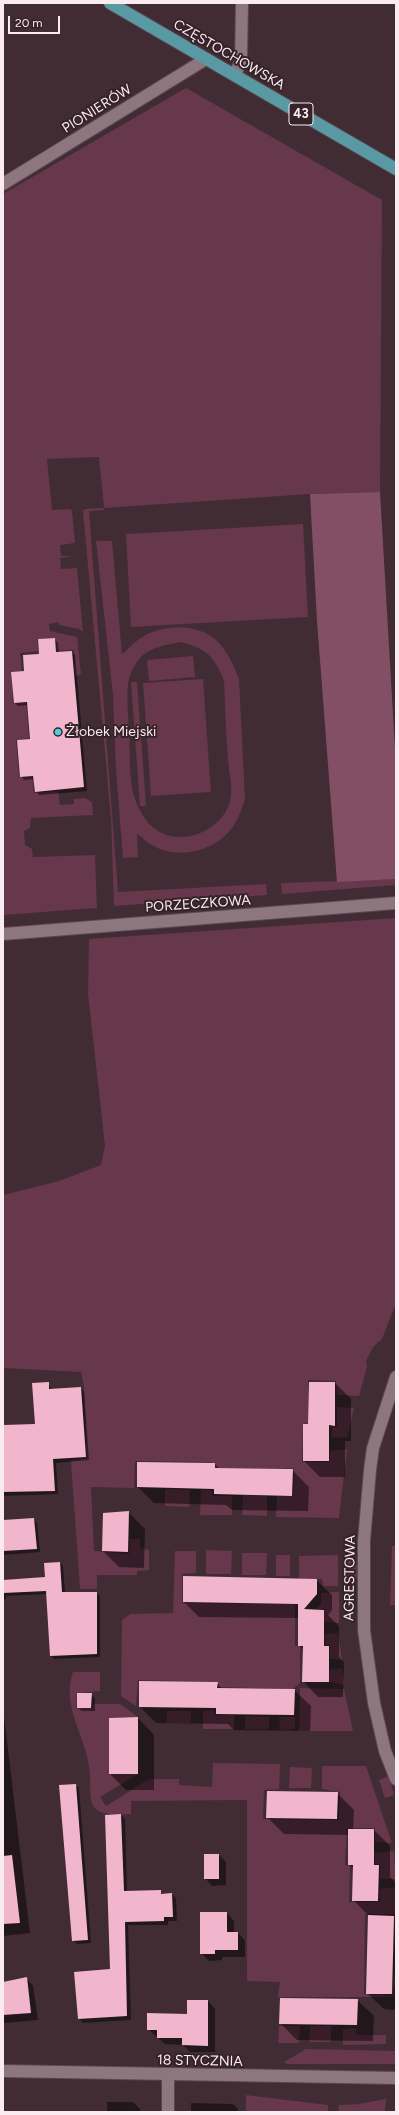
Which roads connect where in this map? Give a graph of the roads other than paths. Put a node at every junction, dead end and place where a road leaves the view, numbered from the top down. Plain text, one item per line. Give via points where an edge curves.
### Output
1 (110, 3) edge
2 (242, 3) edge
3 (206, 59) junction
4 (235, 75) junction
5 (396, 169) edge
6 (3, 184) edge
7 (396, 903) edge
8 (3, 934) edge
9 (396, 1377) edge
10 (396, 1779) edge
11 (3, 2072) edge
12 (168, 2075) junction
13 (396, 2078) edge
14 (168, 2112) edge

1 - 3 main road, CZĘSTOCHOWSKA / 43
2 - 4 street via 241,55
3 - 4 main road, CZĘSTOCHOWSKA / 43
3 - 6 street, PIONIERÓW
4 - 5 main road, CZĘSTOCHOWSKA / 43
7 - 8 street, PORZECZKOWA
9 - 10 street, AGRESTOWA via 373,1448 370,1470 364,1541 364,1630 374,1703 385,1751
11 - 12 street, 18 STYCZNIA
12 - 13 street, 18 STYCZNIA
12 - 14 street

